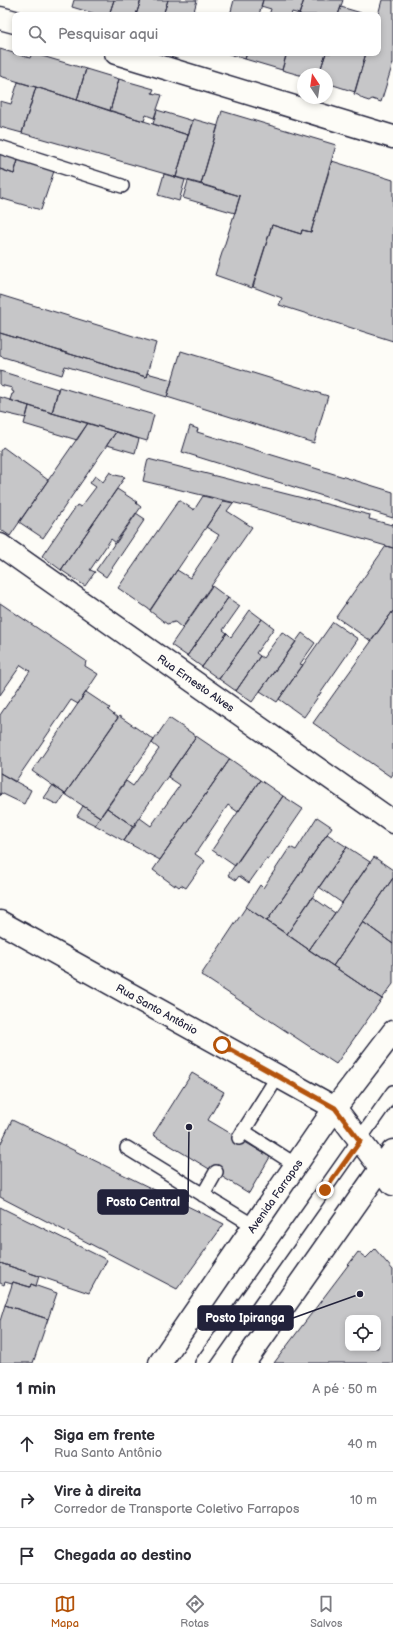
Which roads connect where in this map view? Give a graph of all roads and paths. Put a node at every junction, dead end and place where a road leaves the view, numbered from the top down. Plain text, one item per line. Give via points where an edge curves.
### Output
1 (0, 18) edge
2 (12, 21) edge
3 (126, 56) edge
4 (393, 137) edge
5 (0, 147) edge
6 (122, 186) dead end
7 (0, 545) edge
8 (393, 822) edge
9 (0, 922) edge
10 (393, 1032) edge
11 (278, 1076) junction
12 (393, 1092) edge
13 (335, 1108) junction
14 (360, 1141) junction
15 (128, 1148) dead end
16 (393, 1151) edge
17 (296, 1165) junction
18 (216, 1172) dead end
19 (387, 1177) edge
20 (203, 1195) junction
21 (254, 1226) junction
22 (160, 1363) edge
23 (202, 1363) edge
24 (244, 1363) edge

1 - 2 street
3 - 4 street
5 - 6 lane
7 - 8 street, Rua Ernesto Alves
9 - 11 street, Rua Santo Antônio
10 - 13 street, Avenida Farrapos
11 - 13 street, Rua Santo Antônio
11 - 17 lane via 241,1134
12 - 14 lane
13 - 14 street, Rua Santo Antônio
13 - 17 street, Avenida Farrapos
14 - 19 street, Rua Santo Antônio
14 - 23 lane
15 - 20 lane
16 - 19 street
17 - 21 street, Avenida Farrapos
18 - 20 lane
19 - 24 street
20 - 21 lane
21 - 22 street, Avenida Farrapos

